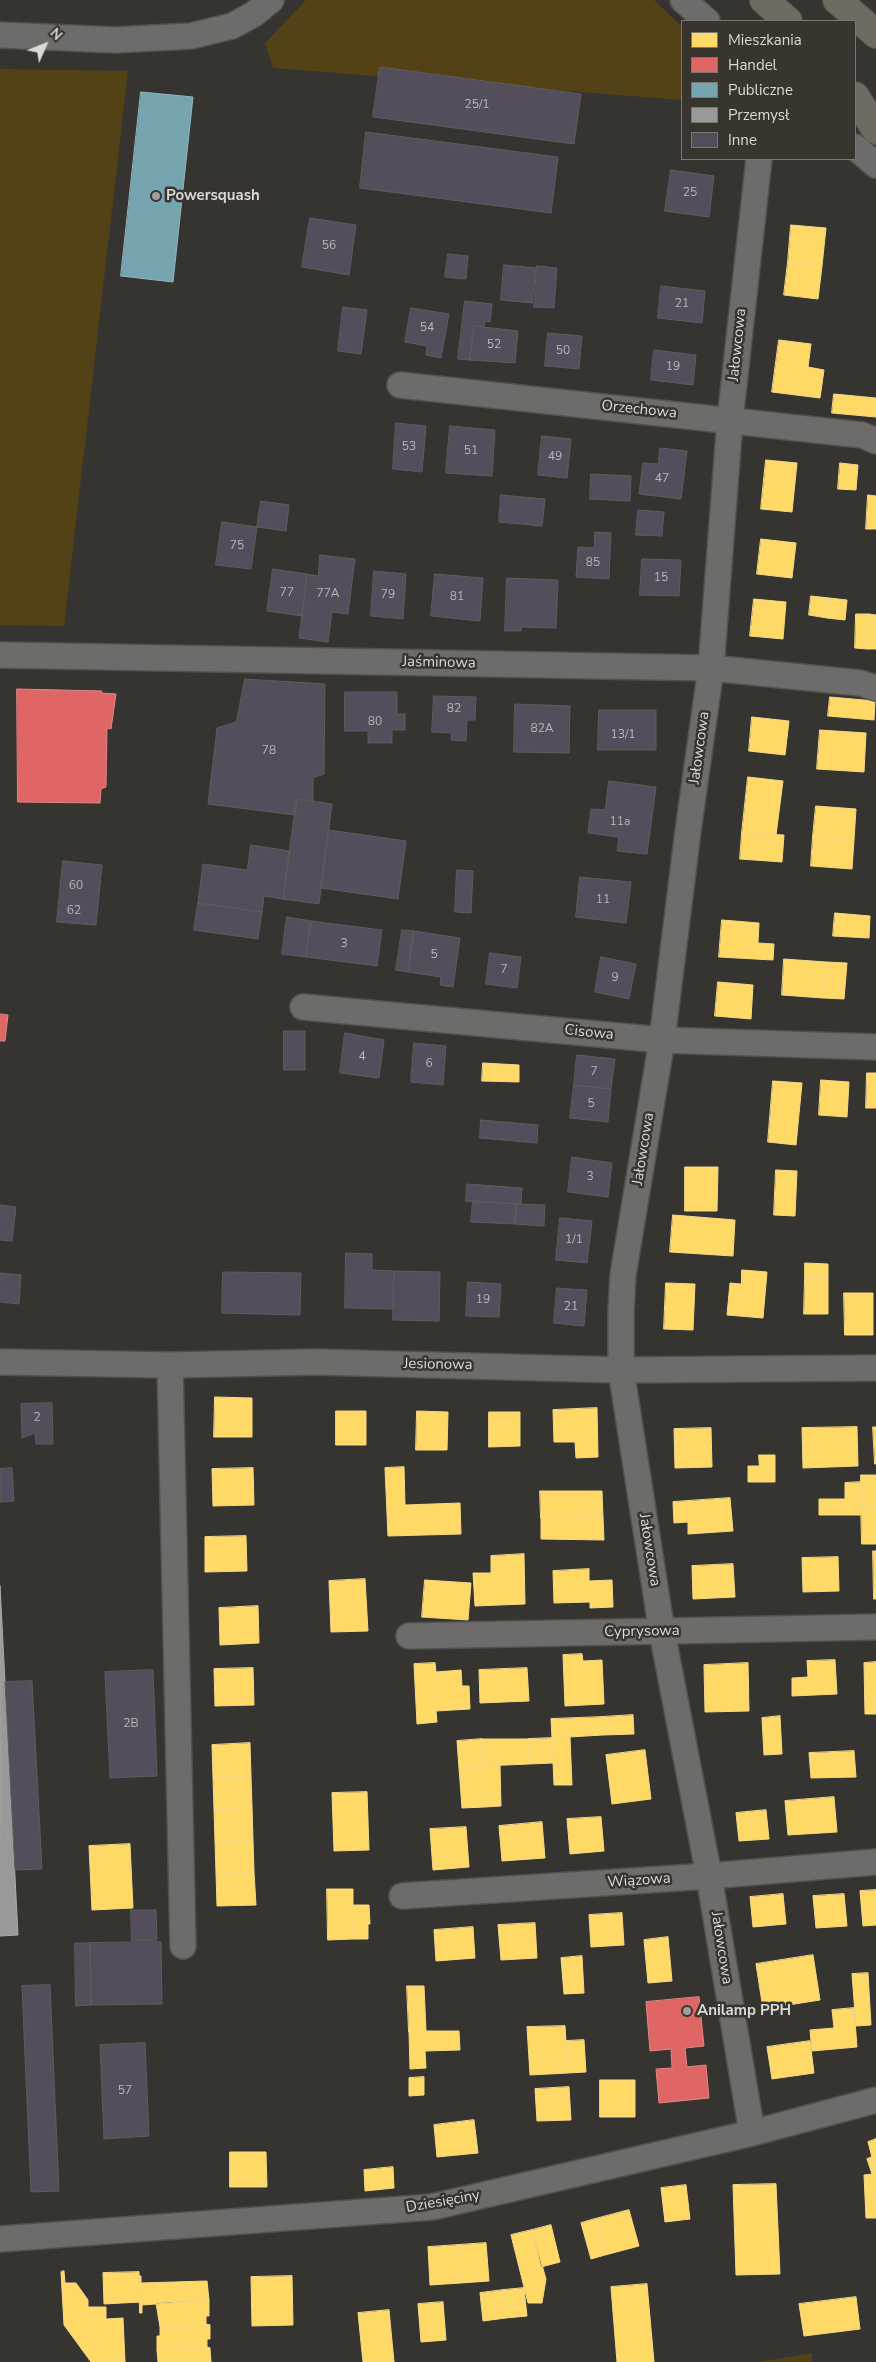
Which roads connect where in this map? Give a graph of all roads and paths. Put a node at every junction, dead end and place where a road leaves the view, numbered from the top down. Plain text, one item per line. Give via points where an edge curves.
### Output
1 (270, 0) edge
2 (684, 0) edge
3 (764, 0) edge
4 (837, 0) edge
5 (706, 20) edge
6 (787, 20) edge
7 (876, 34) edge
8 (0, 35) edge
9 (856, 81) edge
10 (856, 98) edge
11 (876, 98) edge
12 (876, 130) edge
13 (856, 148) edge
14 (759, 160) edge
15 (876, 165) edge
16 (400, 385) dead end
17 (730, 420) junction
18 (876, 442) edge
19 (0, 654) edge
20 (711, 668) junction
21 (876, 688) edge
22 (303, 1007) dead end
23 (662, 1040) junction
24 (876, 1047) edge
25 (0, 1362) edge
26 (170, 1364) junction
27 (876, 1368) edge
28 (621, 1370) junction
29 (876, 1627) edge
30 (662, 1632) junction
31 (408, 1636) dead end
32 (876, 1862) edge
33 (709, 1876) junction
34 (402, 1896) dead end
35 (183, 1946) dead end
36 (876, 2100) edge
37 (752, 2133) junction
38 (0, 2239) edge

1 - 8 street via 254,14 232,26 191,36 115,40
2 - 5 street
3 - 6 highway
4 - 7 highway
9 - 11 highway
10 - 12 highway
13 - 15 street
14 - 17 street, Jałowcowa
16 - 17 street, Orzechowa
17 - 18 street, Orzechowa via 862,436
17 - 20 street, Jałowcowa
19 - 20 street, Jaśminowa
20 - 21 street, Jaśminowa via 860,683
20 - 23 street, Jałowcowa
22 - 23 street, Cisowa
23 - 24 street, Cisowa
23 - 28 street, Jałowcowa via 623,1275
25 - 26 street, Jesionowa
26 - 28 street, Jesionowa via 317,1362
26 - 35 street
27 - 28 street, Jesionowa
28 - 30 street, Jałowcowa
29 - 30 street, Cyprysowa
30 - 31 street, Cyprysowa
30 - 33 street, Jałowcowa
32 - 33 street, Wiązowa
33 - 34 street, Wiązowa
33 - 37 street, Jałowcowa
36 - 37 street, Dziesięciny
37 - 38 street, Dziesięciny via 432,2207

